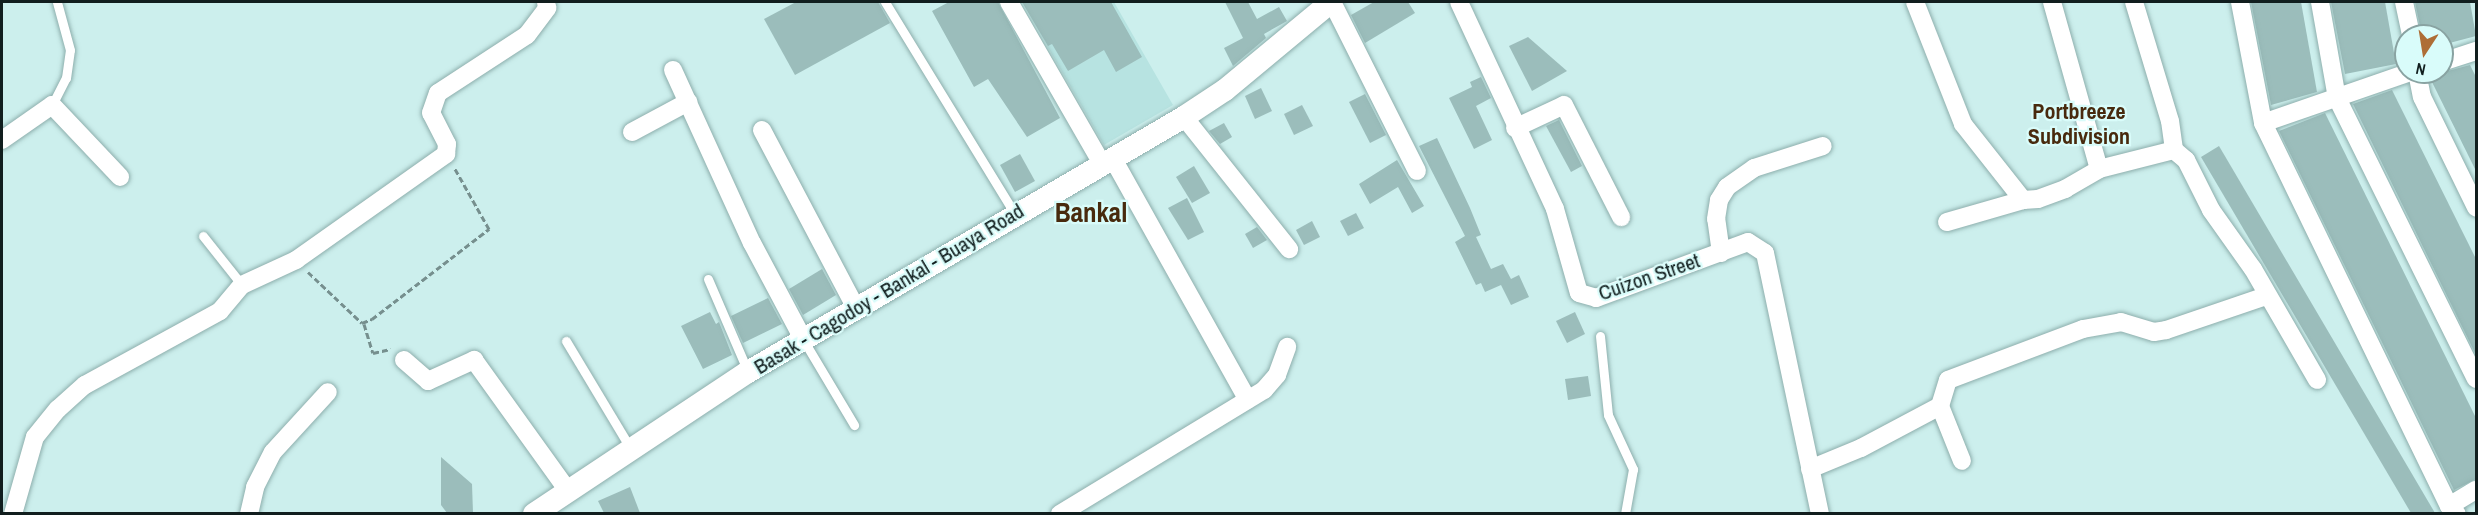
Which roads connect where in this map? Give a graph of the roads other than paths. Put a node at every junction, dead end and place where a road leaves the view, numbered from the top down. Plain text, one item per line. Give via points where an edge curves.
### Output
1 (57, 2) edge
2 (546, 2) edge
3 (885, 2) edge
4 (1009, 2) edge
5 (1459, 2) edge
6 (1915, 2) edge
7 (2052, 2) edge
8 (2134, 2) edge
9 (2240, 2) edge
10 (2320, 2) edge
11 (2404, 2) edge
12 (1328, 3) edge
13 (2409, 24) edge
14 (2476, 51) edge
15 (2454, 58) edge
16 (673, 70) dead end
17 (2394, 78) edge
18 (2420, 84) edge
19 (2337, 98) junction
20 (688, 102) junction
21 (52, 105) junction
22 (1184, 117) junction
23 (2263, 123) junction
24 (1515, 128) junction
25 (762, 130) dead end
26 (632, 132) dead end
27 (2, 140) edge
28 (1824, 146) dead end
29 (2174, 150) junction
30 (1106, 159) junction
31 (2099, 169) junction
32 (1417, 171) dead end
33 (120, 177) dead end
34 (2023, 200) junction
35 (2476, 207) edge
36 (1015, 214) junction
37 (1621, 217) dead end
38 (1947, 222) dead end
39 (203, 236) dead end
40 (1289, 249) dead end
41 (1721, 252) junction
42 (708, 279) dead end
43 (242, 285) junction
44 (2266, 296) junction
45 (856, 308) junction
46 (1600, 336) dead end
47 (803, 339) junction
48 (566, 341) dead end
49 (1287, 347) dead end
50 (404, 360) road end
51 (748, 372) junction
52 (2476, 379) edge
53 (2317, 381) dead end
54 (328, 392) dead end
55 (1248, 400) junction
56 (1940, 406) junction
57 (854, 425) dead end
58 (631, 450) junction
59 (1962, 461) dead end
60 (1810, 469) junction
61 (2476, 490) edge
62 (568, 491) junction
63 (2453, 510) edge
64 (13, 513) edge
65 (249, 513) edge
66 (534, 513) edge
67 (1060, 513) edge
68 (1625, 513) edge
69 (1820, 513) edge

1 - 21 lane via 70,50 66,78
2 - 43 street via 547,8 527,35 438,93 431,113 447,144 446,154 296,260
3 - 36 lane
4 - 30 street
5 - 24 street, Cuizon Street
6 - 34 street via 1963,124
7 - 31 street
8 - 29 street via 2170,121
9 - 23 street
10 - 19 street
11 - 13 street
12 - 22 street, Basak - Cagodoy - Bankal - Buaya Road via 1225,90
12 - 32 street
14 - 15 street
16 - 20 street
17 - 19 street
18 - 35 street via 2422,97
19 - 23 street
19 - 52 street
20 - 26 street
20 - 47 street via 752,243
21 - 27 street
21 - 33 street
22 - 30 street, Basak - Cagodoy - Bankal - Buaya Road
22 - 40 street via 1247,205
23 - 63 street
24 - 37 street via 1563,105
24 - 41 street, Cuizon Street via 1555,209 1580,293 1596,298
25 - 45 street
28 - 41 street via 1754,168 1726,188 1716,219
29 - 31 street
29 - 44 street via 2196,174 2211,210 2253,269
30 - 36 street, Basak - Cagodoy - Bankal - Buaya Road
30 - 55 street
31 - 34 street via 2065,189
34 - 38 street
36 - 45 street, Basak - Cagodoy - Bankal - Buaya Road
39 - 43 lane
41 - 60 street, Cuizon Street via 1748,242 1765,254
42 - 51 lane
43 - 64 street via 220,311 85,385 57,409 34,437
44 - 53 street
44 - 56 street via 2166,330 2154,332 2121,322 2083,329 1948,380
45 - 47 street, Basak - Cagodoy - Bankal - Buaya Road
46 - 68 lane via 1608,415 1633,469
47 - 51 street, Basak - Cagodoy - Bankal - Buaya Road
47 - 57 lane
48 - 58 lane
49 - 55 street via 1277,375
50 - 62 street via 428,381 474,360
51 - 58 street, Basak - Cagodoy - Bankal - Buaya Road
54 - 65 street via 273,452 255,487
55 - 67 street
56 - 59 street
56 - 60 street via 1861,448
58 - 62 street, Basak - Cagodoy - Bankal - Buaya Road
60 - 69 street, Cuizon Street
61 - 63 street
62 - 66 street, Basak - Cagodoy - Bankal - Buaya Road

